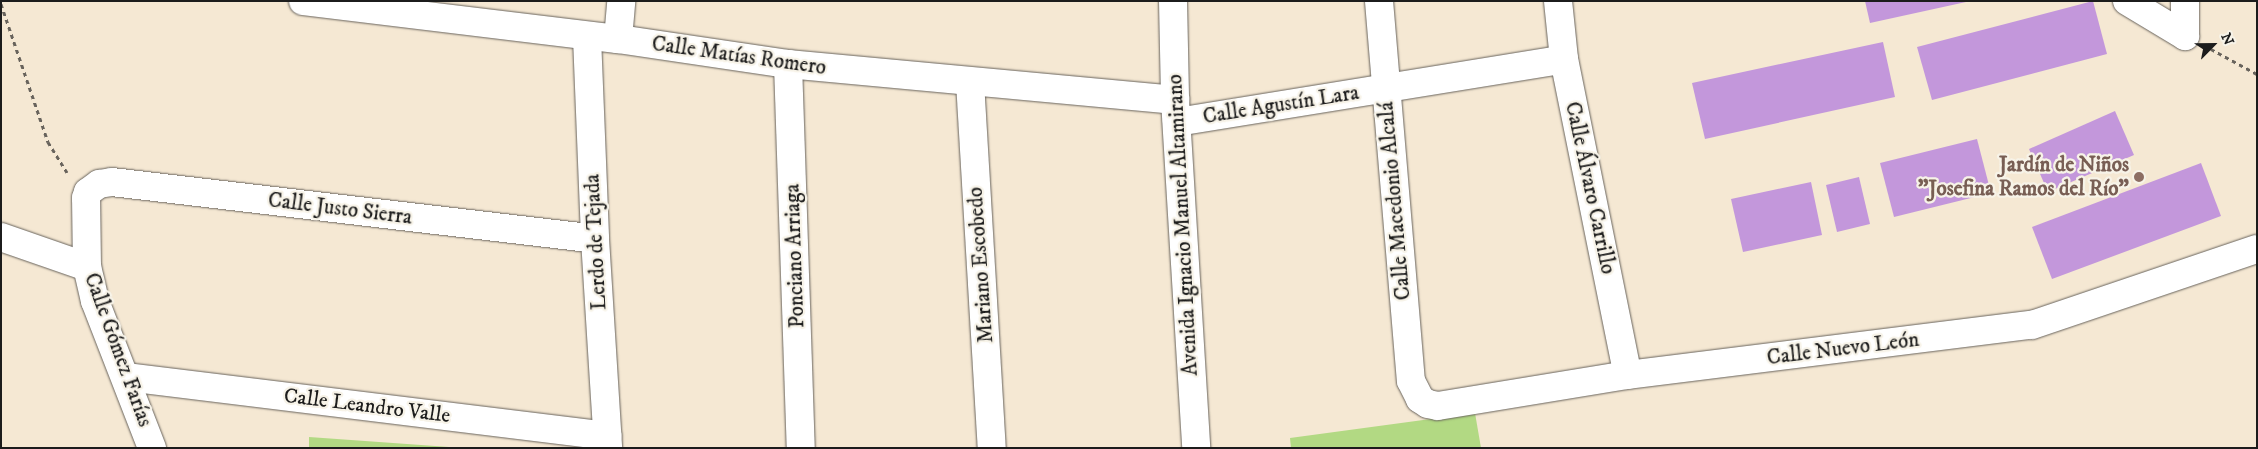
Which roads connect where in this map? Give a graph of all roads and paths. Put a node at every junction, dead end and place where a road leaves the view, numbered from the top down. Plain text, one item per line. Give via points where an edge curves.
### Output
1 (303, 1) edge
2 (621, 1) edge
3 (1172, 1) edge
4 (1379, 1) edge
5 (1558, 1) edge
6 (2127, 1) edge
7 (2185, 1) edge
8 (1, 4) edge
9 (2185, 36) junction
10 (587, 37) junction
11 (618, 39) junction
12 (1564, 59) junction
13 (788, 64) junction
14 (2257, 74) edge
15 (970, 82) junction
16 (1384, 88) junction
17 (1176, 111) junction
18 (88, 192) junction
19 (1, 237) edge
20 (595, 239) junction
21 (2257, 249) edge
22 (87, 267) junction
23 (1628, 375) junction
24 (127, 377) junction
25 (1420, 399) joint
26 (608, 442) edge
27 (152, 448) edge
28 (801, 448) edge
29 (992, 448) edge
30 (1196, 448) edge

1 - 10 street, Calle Matías Romero
2 - 11 street
3 - 17 street, Avenida Ignacio Manuel Altamirano
4 - 16 street, Calle Macedonio Alcalá
5 - 12 street, Calle Álvaro Carrillo
6 - 9 street
7 - 9 street
8 - 18 path via 48,142 61,167
9 - 14 path
10 - 11 street, Calle Matías Romero
10 - 20 street, Lerdo de Tejada
11 - 13 street, Calle Matías Romero
12 - 16 street, Calle Agustín Lara
12 - 23 street, Calle Álvaro Carrillo
13 - 15 street, Calle Matías Romero
13 - 28 street, Ponciano Arriaga
15 - 17 street, Calle Matías Romero
15 - 29 street, Mariano Escobedo
16 - 17 street, Calle Agustín Lara
16 - 25 street, Calle Macedonio Alcalá via 1411,381
17 - 30 street, Avenida Ignacio Manuel Altamirano
18 - 20 street, Calle Justo Sierra via 99,184 112,182
18 - 22 street, Calle Gómez Farías
19 - 22 street
20 - 26 street, Lerdo de Tejada
21 - 23 street, Calle Nuevo León via 2032,325
22 - 24 street, Calle Gómez Farías via 95,301
23 - 25 street, Calle Nuevo León via 1438,406
24 - 26 street, Calle Leandro Valle
24 - 27 street, Calle Gómez Farías

